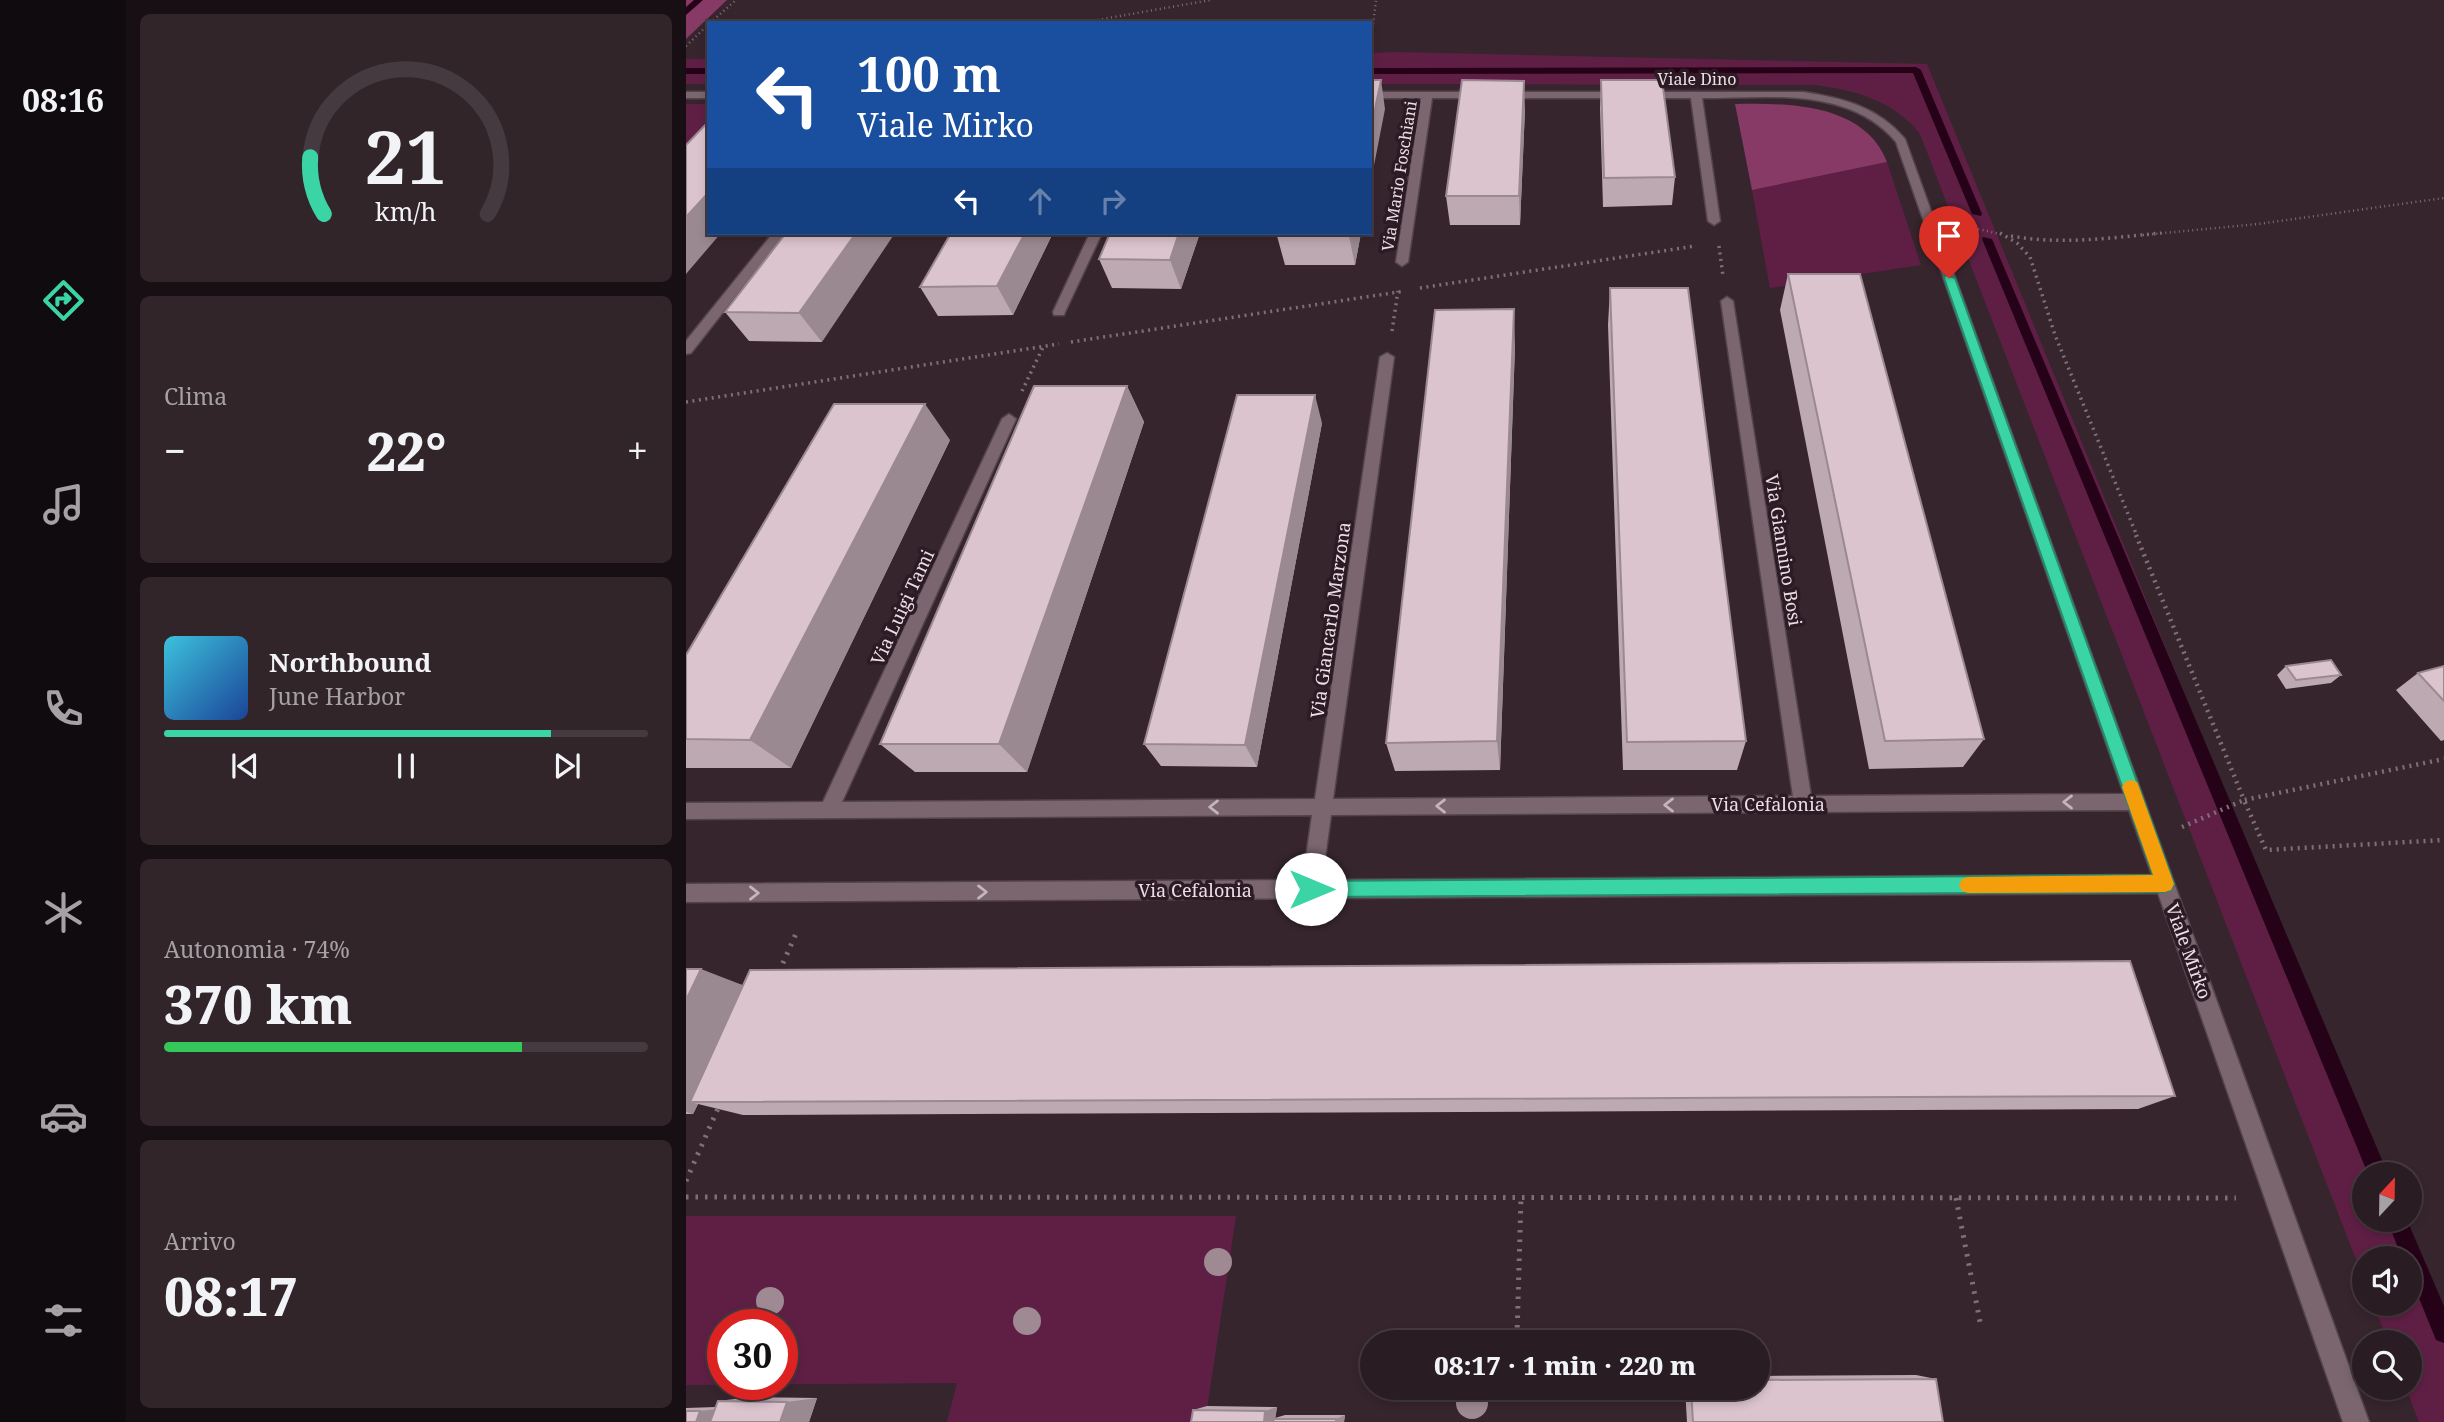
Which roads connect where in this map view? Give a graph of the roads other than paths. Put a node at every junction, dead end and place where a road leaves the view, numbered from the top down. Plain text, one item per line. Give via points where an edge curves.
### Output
1 (686, 95) edge
2 (707, 95) edge
3 (1372, 95) edge
4 (1427, 95) junction
5 (1696, 95) junction
6 (1854, 106) joint
7 (1714, 221) road end
8 (777, 235) edge
9 (1095, 235) edge
10 (1402, 262) road end
11 (1727, 301) road end
12 (1059, 312) road end
13 (686, 350) edge
14 (1387, 357) road end
15 (1009, 419) road end
16 (2136, 802) junction
17 (1803, 804) junction
18 (1323, 807) junction
19 (829, 810) junction
20 (686, 811) edge
21 (2165, 884) junction
22 (1311, 889) junction
23 (686, 893) edge
24 (2356, 1422) edge

1 - 2 street
3 - 4 street, Viale Dino
4 - 5 street, Viale Dino
4 - 10 street, Via Mario Foschiani
5 - 6 street, Viale Dino via 1803,95
5 - 7 street
6 - 16 street, Viale Mirko via 1884,122 1901,141
8 - 13 street
9 - 12 street
11 - 17 street, Via Giannino Bosi
14 - 18 street, Via Giancarlo Marzona
15 - 19 street, Via Luigi Tami
16 -> 17 street, Via Cefalonia
16 - 21 street, Viale Mirko
17 -> 18 street, Via Cefalonia
18 -> 19 street, Via Cefalonia
18 - 22 street, Via Giancarlo Marzona
19 - 20 street, Via Cefalonia
21 - 22 street, Via Cefalonia
21 - 24 street, Viale Mirko
23 -> 22 street, Via Cefalonia

